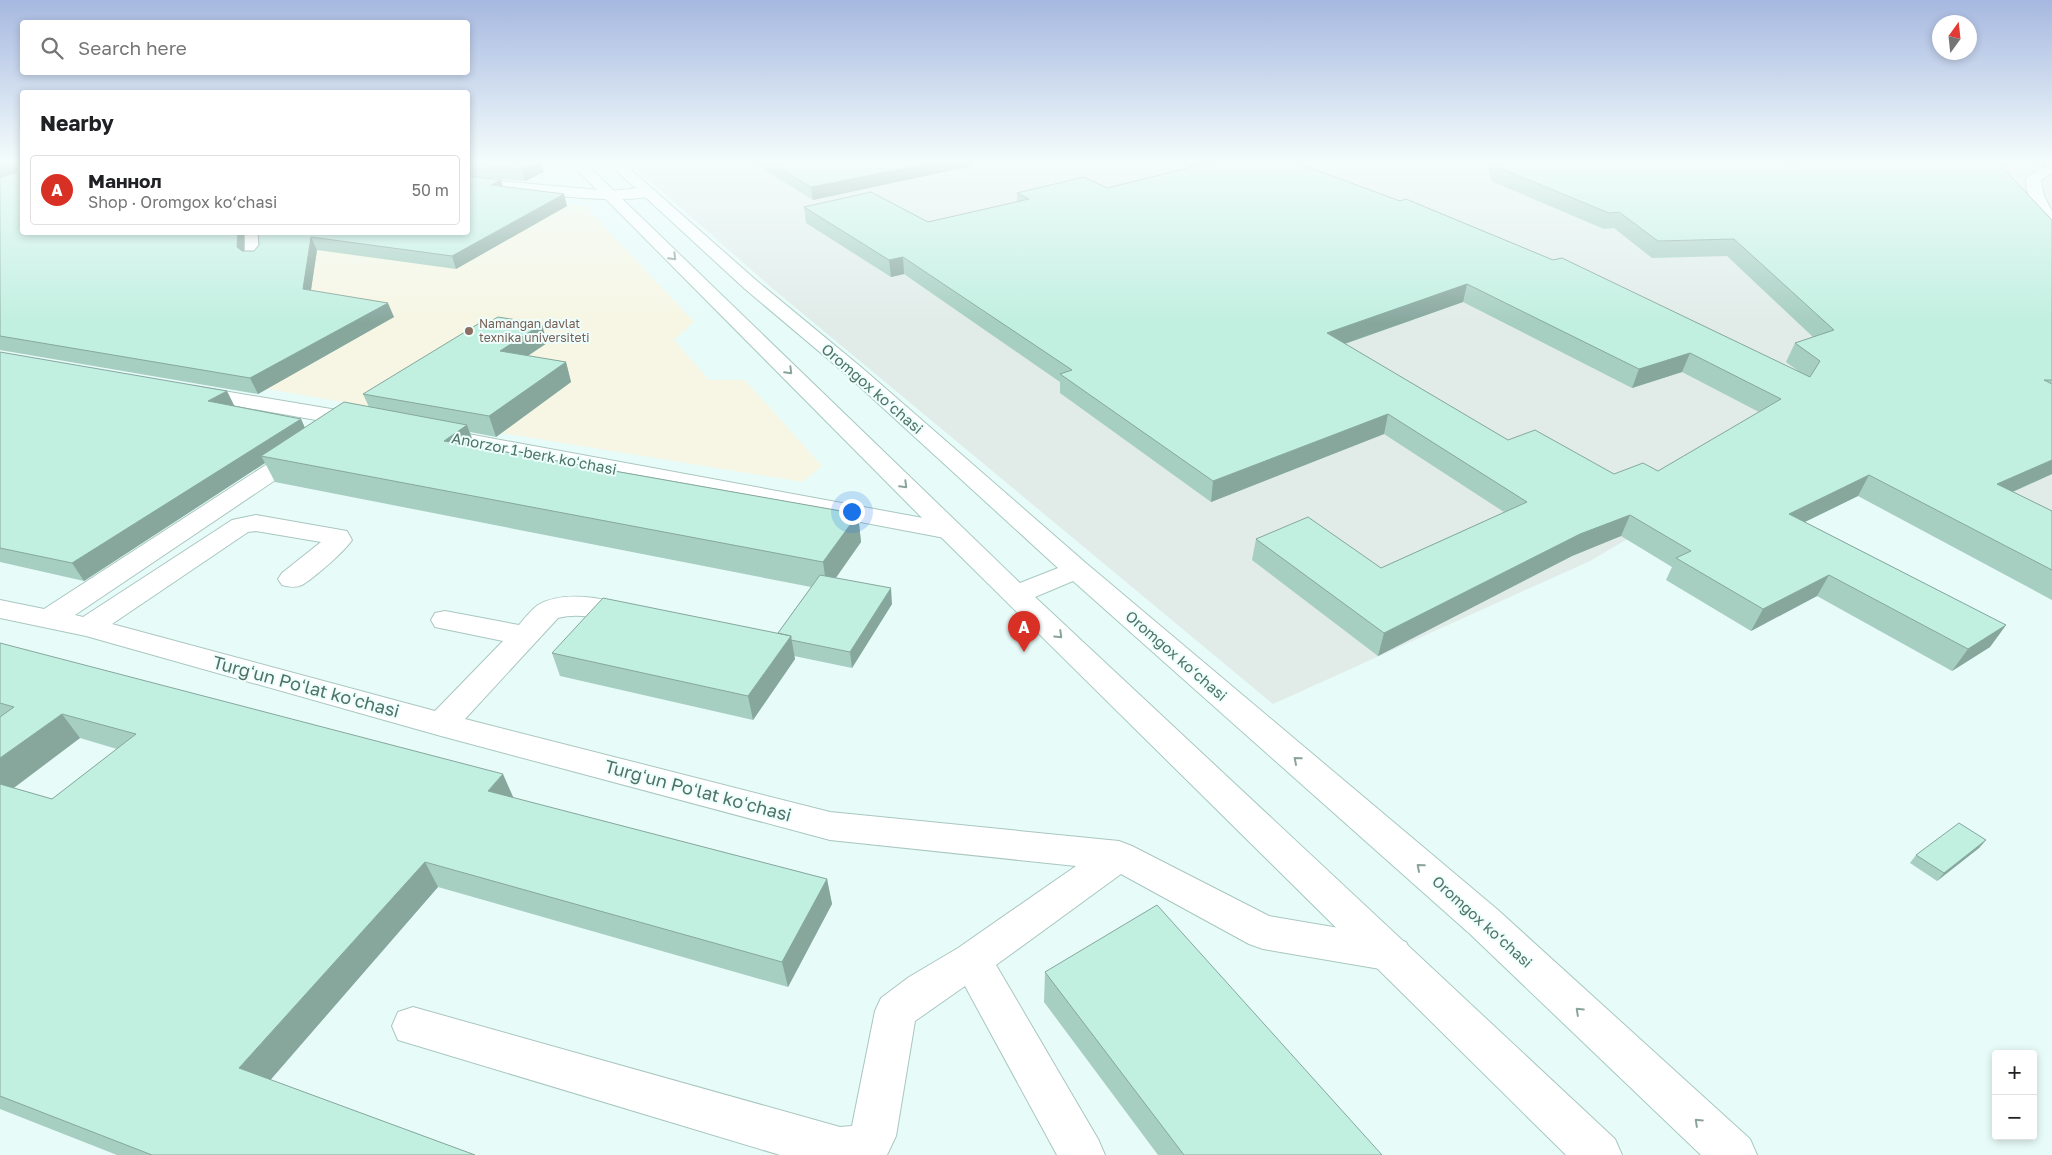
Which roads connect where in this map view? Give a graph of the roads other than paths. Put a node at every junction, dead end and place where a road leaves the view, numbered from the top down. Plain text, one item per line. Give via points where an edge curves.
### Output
1 (630, 216) edge
2 (675, 216) edge
3 (253, 235) edge
4 (254, 259) edge
5 (176, 389) edge
6 (351, 419) junction
7 (380, 425) edge
8 (419, 432) edge
9 (950, 531) junction
10 (1077, 570) junction
11 (292, 579) dead end
12 (1016, 594) junction
13 (0, 609) edge
14 (46, 620) junction
15 (445, 620) dead end
16 (657, 620) edge
17 (88, 627) junction
18 (525, 636) junction
19 (441, 724) junction
20 (1119, 856) junction
21 (1392, 954) junction
22 (972, 960) junction
23 (413, 1026) dead end
24 (1082, 1155) edge
25 (1600, 1155) edge
26 (1734, 1155) edge

1 -> 9 street
2 - 10 street, Oromgox ko‘chasi
3 - 4 street
5 - 6 street
6 - 7 street
6 - 14 street
8 - 9 street, Anorzor 1-berk koʻchasi
9 - 12 street
10 - 12 street
26 -> 10 street, Oromgox ko‘chasi via 1484,922
11 - 17 street via 334,545 338,537 249,523 234,529
12 -> 21 street
13 - 14 street, Turgʻun Poʻlat koʻchasi
14 - 17 street, Turgʻun Poʻlat koʻchasi
15 - 18 street
16 - 18 street via 591,606 568,605 548,612
17 - 19 street, Turgʻun Poʻlat koʻchasi
18 - 19 street
19 - 20 street, Turgʻun Poʻlat koʻchasi via 830,826
20 - 21 street, Turgʻun Poʻlat koʻchasi via 1263,932
20 - 22 street
21 - 25 street
22 - 23 street via 896,1011 873,1136 864,1148 840,1150
22 - 24 street

